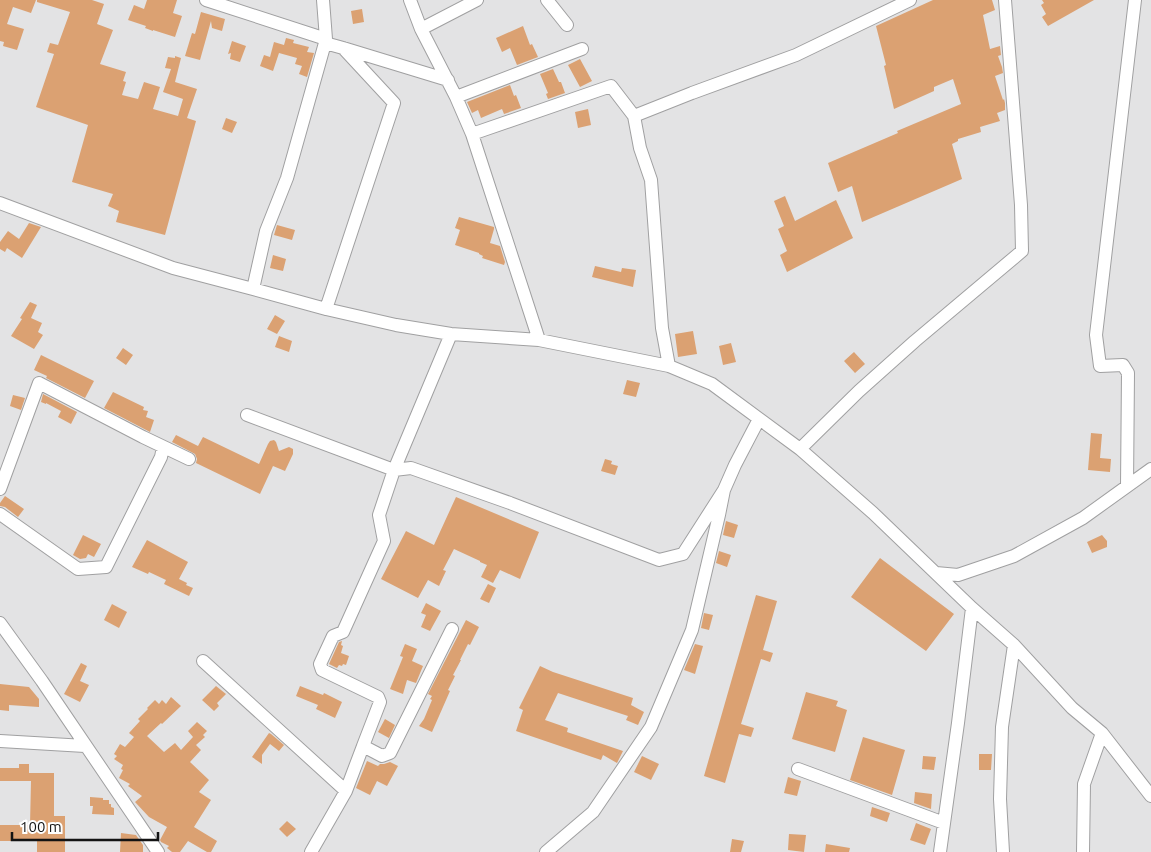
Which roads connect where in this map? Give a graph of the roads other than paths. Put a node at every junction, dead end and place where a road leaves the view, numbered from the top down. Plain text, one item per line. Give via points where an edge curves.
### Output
1 (206, 0) edge
2 (322, 0) edge
3 (410, 0) edge
4 (477, 0) edge
5 (547, 0) edge
6 (910, 0) edge
7 (1005, 0) edge
8 (1135, 0) edge
9 (567, 25) dead end
10 (421, 29) junction
11 (326, 41) junction
12 (343, 48) junction
13 (582, 49) dead end
14 (448, 80) junction
15 (456, 97) junction
16 (634, 116) junction
17 (472, 134) junction
18 (0, 203) edge
19 (253, 289) junction
20 (326, 310) junction
21 (451, 334) junction
22 (539, 340) junction
23 (669, 366) junction
24 (247, 415) dead end
25 (759, 419) junction
26 (163, 447) junction
27 (800, 449) junction
28 (189, 459) dead end
29 (1151, 469) edge
30 (394, 470) junction
31 (1127, 486) junction
32 (0, 489) edge
33 (724, 490) junction
34 (0, 514) edge
35 (936, 573) junction
36 (972, 608) junction
37 (452, 629) dead end
38 (2, 630) edge
39 (1014, 645) junction
40 (203, 661) dead end
41 (1102, 733) junction
42 (0, 741) edge
43 (85, 746) junction
44 (363, 746) junction
45 (798, 769) dead end
46 (346, 791) junction
47 (1151, 796) edge
48 (944, 823) junction
49 (158, 852) edge
50 (311, 852) edge
51 (546, 852) edge
52 (940, 852) edge
53 (1003, 852) edge
54 (1083, 852) edge

1 - 11 street
2 - 11 street
3 - 10 street
4 - 10 street
5 - 9 street
6 - 16 street via 796,55
7 - 27 street via 1022,252 915,341
8 - 31 street via 1096,335 1100,366 1122,365 1128,373
10 - 14 street
11 - 12 street
11 - 19 street via 287,178 266,231
12 - 14 street
12 - 20 street via 394,103
13 - 15 street
14 - 15 street
15 - 17 street
16 - 17 street via 611,86
16 - 23 street via 651,180 662,328
17 - 22 street
18 - 19 street via 172,268
19 - 20 street
20 - 21 street
21 - 22 street
21 - 30 street
22 - 23 street
23 - 25 street via 712,384
24 - 30 street
25 - 27 street
25 - 33 street
26 - 28 street
26 - 32 street via 39,384
26 - 34 street via 106,567 78,568
27 - 35 street
29 - 31 street
30 - 33 street via 411,468 659,560 683,554
30 - 44 street via 380,515 384,541 343,632 334,636 320,664 322,670 378,696 380,702
31 - 35 street via 1083,518 1014,556 958,574
33 - 51 street via 692,630 651,727 593,812
35 - 36 street
36 - 39 street
36 - 48 street
37 - 44 street via 390,754 382,756
38 - 43 street via 42,680
39 - 41 street via 1072,708
39 - 53 street via 1002,727 1000,799
40 - 46 street
41 - 47 street
41 - 54 street via 1084,784
42 - 43 street
43 - 49 street
44 - 46 street
45 - 48 street
46 - 50 street
48 - 52 street

